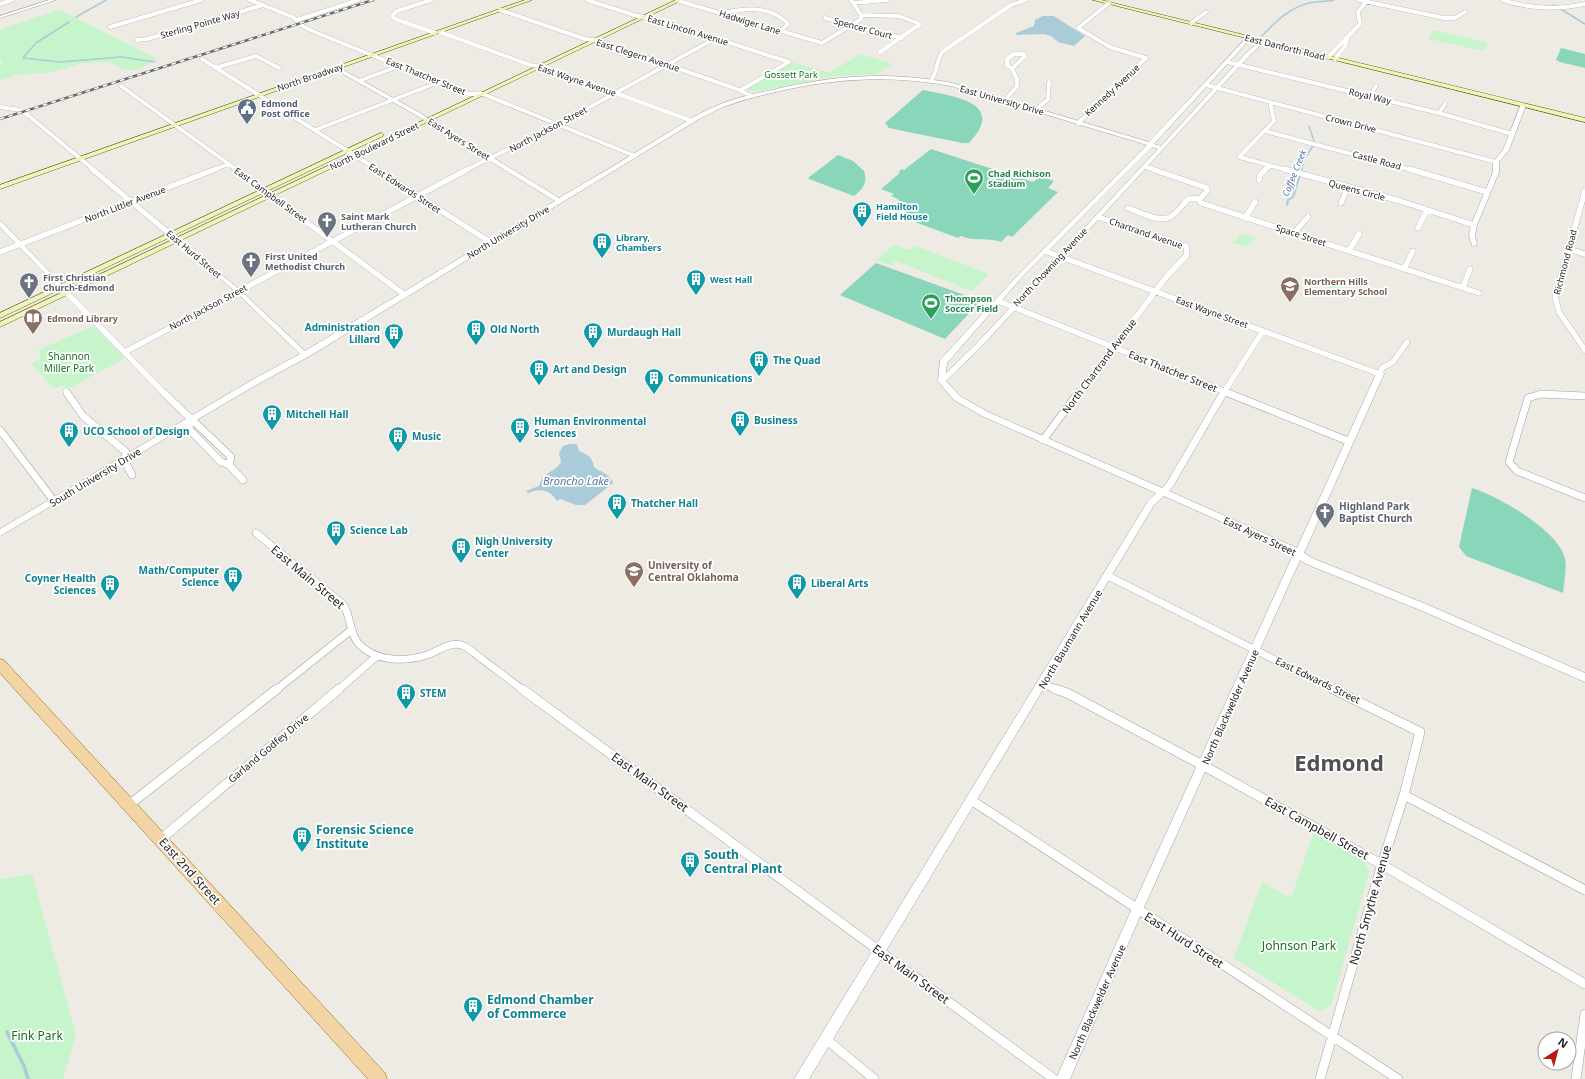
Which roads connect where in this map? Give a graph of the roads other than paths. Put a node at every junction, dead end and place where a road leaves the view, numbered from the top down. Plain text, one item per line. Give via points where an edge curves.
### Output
1 (12, 0) edge
2 (54, 0) edge
3 (201, 0) edge
4 (250, 0) edge
5 (356, 0) edge
6 (431, 0) edge
7 (530, 0) edge
8 (586, 0) edge
9 (668, 0) edge
10 (680, 0) edge
11 (887, 0) edge
12 (1026, 0) edge
13 (1095, 0) edge
14 (1359, 0) edge
15 (1394, 0) edge
16 (1503, 0) edge
17 (1580, 0) edge
18 (852, 2) edge
19 (1366, 2) junction
20 (1109, 3) junction
21 (0, 4) edge
22 (1585, 4) edge
23 (262, 5) junction
24 (1390, 6) junction
25 (500, 10) junction
26 (1206, 12) dead end
27 (1464, 12) dead end
28 (722, 13) junction
29 (861, 15) junction
30 (0, 16) edge
31 (634, 16) junction
32 (646, 17) junction
33 (825, 18) dead end
34 (297, 20) junction
35 (1192, 23) junction
36 (854, 25) junction
37 (110, 27) dead end
38 (780, 31) junction
39 (437, 33) junction
40 (1348, 37) junction
41 (716, 38) junction
42 (902, 38) junction
43 (1250, 38) junction
44 (585, 39) junction
45 (137, 40) dead end
46 (596, 40) junction
47 (1263, 41) junction
48 (880, 52) dead end
49 (372, 55) junction
50 (1328, 57) junction
51 (202, 59) dead end
52 (1335, 59) junction
53 (1228, 62) junction
54 (1238, 64) junction
55 (530, 65) junction
56 (668, 65) junction
57 (400, 66) junction
58 (542, 66) junction
59 (215, 68) junction
60 (279, 68) dead end
61 (336, 68) junction
62 (1012, 68) junction
63 (839, 78) joint
64 (359, 81) junction
65 (495, 81) dead end
66 (930, 81) junction
67 (439, 82) junction
68 (1049, 82) dead end
69 (1206, 85) junction
70 (121, 86) dead end
71 (1376, 86) dead end
72 (1217, 88) junction
73 (482, 90) junction
74 (741, 90) junction
75 (614, 93) junction
76 (468, 94) junction
77 (259, 95) junction
78 (462, 96) dead end
79 (752, 96) junction
80 (1370, 96) junction
81 (394, 100) junction
82 (1004, 101) junction
83 (270, 102) joint
84 (1270, 102) junction
85 (1445, 104) dead end
86 (1523, 105) junction
87 (443, 106) dead end
88 (0, 107) edge
89 (1036, 110) junction
90 (1439, 113) junction
91 (424, 118) junction
92 (1585, 120) edge
93 (692, 121) junction
94 (1078, 122) junction
95 (174, 125) junction
96 (557, 125) junction
97 (315, 130) junction
98 (1265, 131) junction
99 (1512, 134) junction
100 (1150, 145) junction
101 (1162, 148) junction
102 (348, 151) junction
103 (356, 155) junction
104 (635, 156) junction
105 (80, 158) junction
106 (490, 158) junction
107 (1496, 162) junction
108 (229, 164) junction
109 (1270, 166) junction
110 (1146, 167) junction
111 (1259, 180) dead end
112 (0, 186) edge
113 (1348, 187) junction
114 (265, 190) junction
115 (1585, 191) edge
116 (1488, 192) junction
117 (272, 195) junction
118 (418, 197) junction
119 (1200, 198) junction
120 (559, 201) junction
121 (131, 202) junction
122 (1255, 202) dead end
123 (1340, 203) dead end
124 (1128, 208) dead end
125 (1427, 210) junction
126 (1098, 216) junction
127 (1308, 217) dead end
128 (1245, 218) junction
129 (0, 223) edge
130 (1474, 225) junction
131 (1418, 228) dead end
132 (1294, 233) junction
133 (1359, 234) dead end
134 (171, 235) junction
135 (178, 240) junction
136 (334, 240) junction
137 (490, 242) junction
138 (20, 244) junction
139 (1474, 245) dead end
140 (1568, 249) junction
141 (1045, 251) junction
142 (1350, 251) junction
143 (1413, 251) dead end
144 (0, 252) edge
145 (1585, 254) edge
146 (1060, 256) junction
147 (1404, 269) junction
148 (1470, 269) dead end
149 (61, 287) junction
150 (1463, 287) junction
151 (1155, 291) junction
152 (238, 292) junction
153 (67, 293) junction
154 (1479, 293) dead end
155 (405, 295) junction
156 (998, 301) junction
157 (1013, 306) junction
158 (0, 316) edge
159 (0, 325) edge
160 (1263, 331) junction
161 (1407, 342) dead end
162 (1114, 347) junction
163 (1585, 350) edge
164 (125, 352) junction
165 (305, 354) junction
166 (1380, 374) junction
167 (942, 381) junction
168 (66, 391) dead end
169 (1224, 392) junction
170 (1585, 396) edge
171 (190, 420) junction
172 (0, 430) edge
173 (1043, 440) junction
174 (1348, 441) junction
175 (124, 460) junction
176 (229, 465) junction
177 (132, 476) dead end
178 (243, 480) dead end
179 (1164, 492) junction
180 (1585, 498) edge
181 (54, 501) junction
182 (0, 533) edge
183 (256, 533) dead end
184 (1299, 554) junction
185 (1108, 576) junction
186 (350, 630) junction
187 (1256, 649) junction
188 (376, 657) junction
189 (1, 665) edge
190 (1585, 678) edge
191 (1043, 684) junction
192 (1420, 732) joint
193 (1204, 766) junction
194 (1404, 795) junction
195 (971, 800) junction
196 (129, 805) junction
197 (160, 839) junction
198 (1381, 864) junction
199 (1585, 890) edge
200 (1137, 910) junction
201 (880, 951) junction
202 (1585, 984) edge
203 (1585, 1014) edge
204 (1332, 1036) junction
205 (826, 1039) junction
206 (379, 1079) edge
207 (801, 1079) edge
208 (874, 1079) edge
209 (1054, 1079) edge
210 (1063, 1079) edge
211 (1320, 1079) edge
212 (1398, 1079) edge
213 (1576, 1079) edge

1 - 21 street
2 - 30 street
3 - 37 street
4 - 23 street, East Thatcher Street
5 - 34 street
6 - 39 street, East Wayne Avenue via 398,11 392,16
7 - 25 main road, North Broadway
8 - 31 street, East Lincoln Avenue
9 - 10 main road
9 - 31 main road
10 - 28 street, Hadwiger Lane
10 - 32 main road, North Boulevard Street
11 - 18 street
12 - 66 street via 1011,5 942,52
13 - 20 main road, East Danforth Road
14 - 19 street
15 - 24 street
16 - 22 street via 1520,5 1544,7
17 - 22 street
18 - 29 street
19 - 24 street
19 - 40 street via 1358,12 1360,24
20 - 35 main road, East Danforth Road
20 - 94 street, Kennedy Avenue via 1078,28 1114,50 1146,58
23 - 34 street, East Thatcher Street
23 - 45 street, Sterling Pointe Way
24 - 27 street via 1449,18 1460,17
25 - 39 main road, North Broadway
25 - 44 street, East Clegern Avenue
26 - 35 street
28 - 38 street, Hadwiger Lane
28 - 38 street via 751,9 781,16 788,24
29 - 36 street via 861,19
29 - 42 street via 905,17 920,24
31 - 32 street, East Lincoln Avenue
31 - 44 main road
32 - 41 street, East Lincoln Avenue
32 - 46 main road, North Boulevard Street
33 - 36 street, Spencer Court
34 - 49 street, East Thatcher Street via 309,30
35 - 43 main road, East Danforth Road
36 - 38 street, Hadwiger Lane via 822,43
36 - 42 street, Spencer Court
39 - 49 main road, North Broadway
39 - 55 street, East Wayne Avenue
40 - 50 street via 1338,44
40 - 52 street
41 - 56 street, North Jackson Street
41 - 74 street, East Lincoln Avenue via 789,62
42 - 48 street
43 - 47 main road, East Danforth Road
43 - 53 street, North Chowning Avenue
44 - 46 street, East Clegern Avenue
44 - 55 main road
46 - 56 street, East Clegern Avenue
46 - 58 main road, North Boulevard Street
47 - 50 main road, East Danforth Road
47 - 54 street, North Chowning Avenue
49 - 57 street, East Thatcher Street
49 - 61 main road, North Broadway
50 - 52 main road, East Danforth Road
51 - 59 street
52 - 86 main road, East Danforth Road
53 - 54 street, Royal Way
53 - 69 street, North Chowning Avenue
54 - 72 street, North Chowning Avenue
54 - 80 street, Royal Way
55 - 58 street, East Wayne Avenue
55 - 65 main road
56 - 74 street, East Clegern Avenue
56 - 75 street, North Jackson Street
57 - 64 street
57 - 67 street, East Thatcher Street
58 - 73 main road, North Boulevard Street
58 - 75 street, East Wayne Avenue
59 - 60 street via 256,56
59 - 77 street
61 - 64 street, East Ayers Street
61 - 77 main road, North Broadway
62 - 62 street via 1024,56 1024,54 1015,53 1007,58 1007,66
62 - 82 street via 1019,86
63 - 66 street, East University Drive via 885,77
63 - 79 street, North University Drive
64 - 81 street, East Ayers Street
66 - 82 street, East University Drive
67 - 76 street, East Thatcher Street
67 - 81 street
68 - 89 street via 1049,100
69 - 72 street, Crown Drive
69 - 100 street, North Chowning Avenue
70 - 95 street, East Campbell Street
71 - 80 street
72 - 84 street, Crown Drive
72 - 101 street, North Chowning Avenue
73 - 76 main road, North Boulevard Street
73 - 91 main road, North Boulevard Street
73 - 96 street
74 - 79 street, East Clegern Avenue
75 - 93 street, East Wayne Avenue
75 - 96 street, North Jackson Street
76 - 78 main road, North Boulevard Street
77 - 83 street, East Edwards Street
77 - 95 main road, North Broadway
79 - 93 street, North University Drive via 718,107
80 - 90 street, Royal Way
81 - 91 street, East Ayers Street
81 - 97 street
82 - 89 street, East University Drive
83 - 97 street, East Edwards Street
84 - 98 street via 1274,121
84 - 107 street, Crown Drive
85 - 90 street
86 - 92 main road, East Danforth Road
86 - 99 street
87 - 91 main road, North Boulevard Street
88 - 105 street, East Hurd Street via 22,111
89 - 94 street, East University Drive
90 - 99 street, Royal Way
91 - 102 main road, North Boulevard Street
91 - 103 main road, North Boulevard Street
91 - 106 street, East Ayers Street
93 - 104 street, North University Drive
94 - 100 street, East University Drive
95 - 105 main road, North Broadway
95 - 108 street, East Campbell Street
96 - 104 street
96 - 106 street, North Jackson Street
97 - 102 street, East Edwards Street
98 - 109 street, Queens Circle via 1239,158
98 - 116 street, Castle Road
99 - 107 street via 1506,150
100 - 101 street, East University Drive
100 - 141 street, North Chowning Avenue
101 - 110 street, North Chowning Avenue
102 - 103 street, East Edwards Street
102 - 114 main road, North Boulevard Street
103 - 117 main road, North Boulevard Street
103 - 118 street, East Edwards Street
104 - 120 street, North University Drive
105 - 112 main road, North Broadway
105 - 121 street, East Hurd Street
106 - 118 street, North Jackson Street
106 - 120 street, East Ayers Street
107 - 116 street via 1496,172
108 - 114 street, East Campbell Street
108 - 121 street, North Littler Avenue
109 - 111 street via 1260,175
109 - 113 street, Queens Circle
110 - 119 street via 1207,188
110 - 126 street, North Chowning Avenue
113 - 123 street
113 - 125 street, Queens Circle
114 - 117 street, East Campbell Street
114 - 134 main road, North Boulevard Street
115 - 140 street, Richmond Road
116 - 130 street
117 - 135 main road, North Boulevard Street
117 - 136 street, East Campbell Street
118 - 136 street, North Jackson Street
118 - 137 street, East Edwards Street
119 - 124 street via 1188,199 1167,219 1152,217
119 - 128 street, Space Street via 1200,203
120 - 137 street, North University Drive
121 - 134 street, East Hurd Street
121 - 138 street, North Littler Avenue
122 - 128 street
125 - 130 street, Queens Circle
125 - 131 street
126 - 146 street, North Chowning Avenue
126 - 151 street, Chartrand Avenue via 1186,246 1187,255
127 - 132 street
128 - 132 street, Space Street
129 - 138 street
130 - 139 street
132 - 142 street, Space Street
133 - 142 street
134 - 135 street, East Hurd Street
134 - 149 main road, North Boulevard Street
135 - 152 street, East Hurd Street
135 - 153 main road, North Boulevard Street
136 - 152 street, North Jackson Street
136 - 155 street, East Campbell Street
137 - 155 street, North University Drive
138 - 144 street, North Littler Avenue
138 - 149 street
140 - 145 street
140 - 163 street, Richmond Road via 1555,302
141 - 146 street, East Wayne Street
141 - 156 street, North Chowning Avenue
142 - 147 street, Space Street
143 - 147 street
146 - 151 street, East Wayne Street
146 - 157 street, North Chowning Avenue
147 - 150 street, Space Street
148 - 150 street
149 - 153 street
149 - 158 main road, North Boulevard Street
150 - 154 street, Space Street
151 - 160 street, East Wayne Street
151 - 162 street, North Chartrand Avenue
152 - 164 street, North Jackson Street
152 - 165 street, East Hurd Street
153 - 159 main road, North Boulevard Street
153 - 164 street
155 - 165 street, North University Drive
156 - 157 street, East Thatcher Street
156 - 167 street, North Chowning Avenue via 943,362
157 - 162 street, East Thatcher Street
157 - 167 street, North Chowning Avenue
160 - 166 street, East Wayne Street
160 - 169 street, North Baumann Avenue
161 - 166 street, North Blackwelder Avenue via 1393,362 1382,368
162 - 169 street, East Thatcher Street
162 - 173 street, North Chartrand Avenue
164 - 171 street
165 - 171 street, North University Drive
166 - 174 street, North Blackwelder Avenue
167 - 173 street, East Ayers Street via 968,405
168 - 175 street via 83,416 126,452
169 - 174 street, East Thatcher Street
169 - 179 street, North Baumann Avenue
170 - 180 street via 1541,394 1528,398 1508,462 1517,471
171 - 175 street, South University Drive
171 - 176 street via 231,457
171 - 176 street via 188,429 221,462
172 - 181 street
173 - 179 street, East Ayers Street
174 - 184 street, North Blackwelder Avenue
175 - 177 street
175 - 181 street, South University Drive
176 - 178 street
179 - 184 street, East Ayers Street
179 - 185 street, North Baumann Avenue via 1151,504
181 - 182 street, South University Drive
183 - 186 street, East Main Street via 343,604 350,615
184 - 187 street, North Blackwelder Avenue
184 - 190 street, East Ayers Street via 1309,561 1423,607
185 - 187 street, East Edwards Street
185 - 191 street, North Baumann Avenue
186 - 188 street, East Main Street via 358,644
186 - 196 street
187 - 192 street, East Edwards Street
187 - 193 street, North Blackwelder Avenue
188 - 197 street, Garland Godfey Drive
188 - 201 street, East Main Street via 410,658 429,654 453,643 464,646
189 - 196 main road, East 2nd Street
191 - 193 street, East Campbell Street via 1068,693
191 - 195 street, North Baumann Avenue
192 - 194 street, North Smythe Avenue
193 - 198 street, East Campbell Street
193 - 200 street, North Blackwelder Avenue
194 - 198 street, North Smythe Avenue
194 - 199 street
195 - 200 street, East Hurd Street
195 - 201 street, North Baumann Avenue
196 - 197 main road, East 2nd Street
197 - 206 main road, East 2nd Street
198 - 202 street, East Campbell Street
198 - 204 street, North Smythe Avenue
200 - 204 street, East Hurd Street
200 - 210 street, North Blackwelder Avenue
201 - 205 street, North Baumann Avenue
201 - 209 street, East Main Street
203 - 213 street
204 - 211 street, North Smythe Avenue
204 - 212 street, East Hurd Street
205 - 207 street, North Baumann Avenue
205 - 208 street

